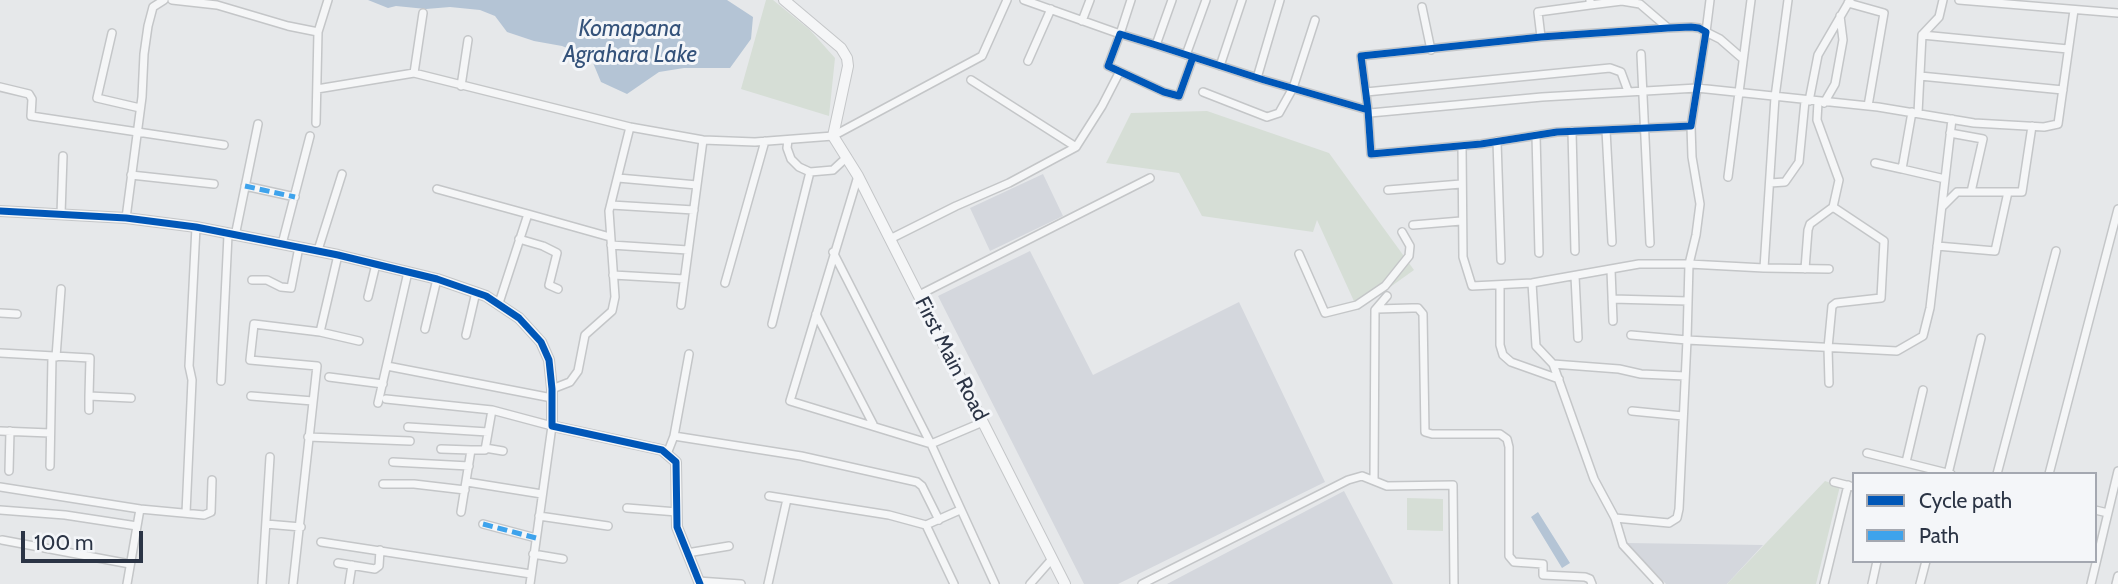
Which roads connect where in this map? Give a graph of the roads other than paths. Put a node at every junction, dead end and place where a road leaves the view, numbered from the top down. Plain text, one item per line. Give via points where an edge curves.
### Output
1 (164, 0) edge
2 (173, 0) edge
3 (328, 0) edge
4 (784, 0) edge
5 (1007, 0) edge
6 (1024, 0) edge
7 (1090, 0) edge
8 (1131, 0) edge
9 (1172, 0) edge
10 (1206, 0) edge
11 (1242, 0) edge
12 (1280, 0) edge
13 (1710, 0) edge
14 (1751, 0) edge
15 (1788, 0) edge
16 (1943, 0) edge
17 (1959, 0) edge
18 (1849, 1) edge
19 (2032, 2) edge
20 (1590, 3) edge
21 (1422, 7) dead end
22 (1051, 9) junction
23 (2074, 10) junction
24 (424, 13) dead end
25 (2118, 13) edge
26 (1840, 16) junction
27 (1315, 20) dead end
28 (1082, 21) junction
29 (1668, 28) junction
30 (318, 32) junction
31 (1706, 32) junction
32 (112, 33) dead end
33 (1120, 34) junction
34 (1922, 35) junction
35 (1541, 37) junction
36 (468, 40) dead end
37 (1156, 45) junction
38 (2068, 49) junction
39 (1431, 50) junction
40 (1641, 54) dead end
41 (1189, 56) junction
42 (1743, 60) junction
43 (1028, 61) dead end
44 (1220, 66) junction
45 (414, 73) junction
46 (1119, 73) junction
47 (1920, 76) junction
48 (1257, 78) junction
49 (971, 80) dead end
50 (461, 86) junction
51 (0, 87) edge
52 (1293, 88) junction
53 (1698, 88) junction
54 (317, 89) junction
55 (2063, 90) junction
56 (1628, 91) junction
57 (1642, 91) junction
58 (1366, 92) junction
59 (1203, 93) dead end
60 (1738, 94) junction
61 (1775, 97) junction
62 (1807, 101) junction
63 (1821, 102) junction
64 (1868, 106) junction
65 (139, 108) junction
66 (1369, 111) junction
67 (1915, 113) junction
68 (1952, 119) junction
69 (316, 123) dead end
70 (258, 124) dead end
71 (1691, 126) junction
72 (2032, 126) junction
73 (630, 127) junction
74 (1644, 127) junction
75 (1606, 130) junction
76 (1572, 131) junction
77 (136, 133) junction
78 (1950, 133) junction
79 (1536, 135) junction
80 (310, 136) dead end
81 (833, 136) junction
82 (703, 140) junction
83 (788, 140) junction
84 (765, 141) junction
85 (1497, 141) junction
86 (225, 145) dead end
87 (1462, 146) junction
88 (1076, 147) junction
89 (63, 156) dead end
90 (847, 158) junction
91 (1875, 163) dead end
92 (1902, 169) junction
93 (810, 172) junction
94 (342, 174) dead end
95 (131, 175) junction
96 (858, 176) junction
97 (1728, 177) dead end
98 (618, 178) junction
99 (1150, 178) dead end
100 (1945, 178) junction
101 (1770, 183) junction
102 (214, 184) dead end
103 (1461, 184) junction
104 (697, 185) junction
105 (245, 186) junction
106 (437, 189) dead end
107 (1388, 190) dead end
108 (1971, 192) junction
109 (2008, 192) junction
110 (295, 197) junction
111 (611, 205) junction
112 (1833, 206) junction
113 (1942, 207) junction
114 (2118, 209) edge
115 (695, 210) junction
116 (0, 211) edge
117 (61, 214) junction
118 (528, 214) junction
119 (126, 218) junction
120 (1461, 221) junction
121 (1413, 225) dead end
122 (196, 227) junction
123 (1402, 232) dead end
124 (231, 235) junction
125 (610, 237) junction
126 (519, 239) junction
127 (890, 239) junction
128 (1612, 242) dead end
129 (1650, 243) dead end
130 (282, 244) junction
131 (611, 246) junction
132 (1937, 246) junction
133 (299, 247) junction
134 (318, 250) junction
135 (688, 250) junction
136 (1576, 251) dead end
137 (2056, 251) dead end
138 (834, 253) junction
139 (1539, 253) dead end
140 (1299, 254) dead end
141 (338, 255) junction
142 (1501, 260) dead end
143 (376, 264) junction
144 (1689, 264) junction
145 (1764, 268) junction
146 (1805, 269) junction
147 (1829, 269) dead end
148 (1611, 270) junction
149 (408, 272) junction
150 (613, 275) junction
151 (1575, 276) junction
152 (437, 279) junction
153 (684, 279) junction
154 (252, 281) dead end
155 (725, 283) dead end
156 (1532, 283) junction
157 (1385, 286) junction
158 (1500, 286) junction
159 (61, 289) dead end
160 (558, 289) dead end
161 (476, 292) junction
162 (919, 295) junction
163 (1387, 296) junction
164 (368, 298) dead end
165 (1612, 299) junction
166 (1688, 301) junction
167 (499, 303) junction
168 (681, 305) dead end
169 (1395, 307) junction
170 (1377, 309) junction
171 (0, 313) edge
172 (17, 314) dead end
173 (816, 314) junction
174 (1613, 321) dead end
175 (772, 324) dead end
176 (425, 330) dead end
177 (320, 332) junction
178 (466, 335) dead end
179 (1631, 335) dead end
180 (1578, 338) dead end
181 (1981, 338) dead end
182 (1687, 340) junction
183 (359, 341) dead end
184 (1828, 348) junction
185 (0, 353) edge
186 (689, 354) dead end
187 (54, 357) junction
188 (1553, 364) junction
189 (387, 366) junction
190 (1685, 376) junction
191 (329, 377) dead end
192 (1559, 379) junction
193 (221, 381) dead end
194 (1829, 383) dead end
195 (383, 384) junction
196 (1923, 390) dead end
197 (552, 394) junction
198 (89, 396) junction
199 (251, 396) dead end
200 (131, 397) dead end
201 (386, 399) dead end
202 (313, 401) junction
203 (378, 403) dead end
204 (89, 410) dead end
205 (492, 410) junction
206 (1632, 411) dead end
207 (1683, 416) junction
208 (983, 422) junction
209 (873, 424) junction
210 (552, 426) junction
211 (408, 427) dead end
212 (0, 431) edge
213 (10, 431) junction
214 (488, 432) junction
215 (50, 433) junction
216 (674, 436) junction
217 (308, 437) junction
218 (410, 441) dead end
219 (931, 444) junction
220 (485, 448) junction
221 (440, 449) dead end
222 (471, 450) junction
223 (503, 451) dead end
224 (1867, 453) dead end
225 (667, 454) junction
226 (270, 457) dead end
227 (393, 462) dead end
228 (1906, 462) junction
229 (50, 466) dead end
230 (469, 467) junction
231 (9, 471) dead end
232 (2118, 471) edge
233 (1945, 472) edge
234 (1949, 472) edge
235 (1998, 472) edge
236 (2050, 472) edge
237 (212, 480) dead end
238 (1374, 480) junction
239 (1834, 482) dead end
240 (383, 484) dead end
241 (466, 486) junction
242 (1851, 486) edge
243 (0, 487) edge
244 (542, 494) junction
245 (769, 496) dead end
246 (787, 499) junction
247 (627, 508) dead end
248 (140, 509) junction
249 (0, 510) edge
250 (960, 510) junction
251 (2097, 510) edge
252 (461, 512) dead end
253 (677, 512) junction
254 (186, 513) junction
255 (2108, 513) junction
256 (539, 516) junction
257 (1615, 519) junction
258 (939, 520) junction
259 (266, 524) junction
260 (483, 524) dead end
261 (926, 525) junction
262 (137, 526) junction
263 (608, 526) dead end
264 (301, 527) junction
265 (536, 538) junction
266 (2, 540) dead end
267 (321, 542) dead end
268 (729, 546) dead end
269 (380, 551) junction
270 (687, 553) junction
271 (533, 554) junction
272 (563, 559) dead end
273 (1052, 559) junction
274 (2097, 559) edge
275 (338, 563) dead end
276 (1877, 563) edge
277 (1925, 563) edge
278 (2096, 563) edge
279 (130, 564) junction
280 (352, 565) junction
281 (531, 574) junction
282 (2118, 576) edge
283 (699, 583) edge
284 (127, 584) edge
285 (262, 584) edge
286 (293, 584) edge
287 (349, 584) edge
288 (530, 584) edge
289 (741, 584) edge
290 (768, 584) edge
291 (954, 584) edge
292 (995, 584) edge
293 (1030, 584) edge
294 (1065, 584) edge
295 (1142, 584) edge
296 (1454, 584) edge
297 (1592, 584) edge
298 (1660, 584) edge
299 (1824, 584) edge
300 (1872, 584) edge
301 (1920, 584) edge
302 (2091, 584) edge
303 (2116, 584) edge

1 - 65 street via 153,7 148,26
2 - 30 street via 217,5
3 - 30 street
4 - 81 street via 847,58
5 - 81 street via 982,56
6 - 22 street
7 - 28 street
8 - 33 street
9 - 37 street
10 - 41 street
11 - 44 street
12 - 48 street
13 - 31 street
14 - 42 street
15 - 61 street
16 - 34 street via 1939,17
17 - 19 street
18 - 26 street
18 - 64 street via 1884,13
19 - 23 street
20 - 29 street via 1640,4
20 - 35 street via 1538,12
21 - 39 street
22 - 28 street
22 - 43 street
23 - 25 street
23 - 38 street
24 - 45 street
26 - 62 street via 1818,55
26 - 63 street via 1843,40 1835,84
27 - 52 street
28 - 33 street
29 - 31 street via 1699,27
29 - 35 street
30 - 54 street
31 - 42 street
31 - 53 street
32 - 65 street via 97,98
33 - 37 street
33 - 46 street via 1108,66
34 - 38 street
34 - 47 street
35 - 39 street
36 - 50 street
37 - 41 street
38 - 55 street
39 - 58 street via 1361,56
40 - 57 street
41 - 44 street
41 - 46 street via 1180,96
42 - 60 street
44 - 48 street
45 - 50 street
45 - 54 street
46 - 88 street
47 - 55 street
47 - 67 street
48 - 52 street
49 - 88 street
50 - 73 street
51 - 77 street via 29,94 31,116
52 - 59 street via 1279,113 1267,117
52 - 66 street
53 - 57 street
53 - 60 street
53 - 71 street
54 - 69 street
55 - 72 street via 2058,124
56 - 57 street
56 - 58 street via 1621,72 1610,68
56 - 66 street
57 - 74 street
58 - 66 street
60 - 61 street
60 - 97 street
61 - 62 street
61 - 101 street
62 - 63 street
62 - 101 street via 1799,162 1785,182
63 - 64 street
63 - 112 street via 1817,120 1839,180
64 - 67 street
65 - 77 street
66 - 87 street via 1371,154
67 - 68 street
67 - 92 street
68 - 72 street
68 - 78 street
70 - 105 street
71 - 74 street
71 - 144 street via 1700,204
72 - 109 street via 2022,192
73 - 82 street
73 - 98 street
74 - 75 street
74 - 129 street
75 - 76 street
75 - 128 street
76 - 79 street
76 - 136 street
77 - 86 street
77 - 95 street
78 - 100 street
78 - 108 street via 1983,139
79 - 85 street
79 - 139 street
80 - 110 street
81 - 83 street
81 - 90 street, First Main Road
82 - 84 street
82 - 104 street
83 - 84 street
83 - 93 street via 792,159
84 - 155 street
85 - 87 street
85 - 142 street
87 - 103 street
88 - 127 street
89 - 117 street
90 - 93 street via 833,170
90 - 96 street, First Main Road
91 - 92 street
92 - 100 street
93 - 175 street
94 - 134 street
95 - 102 street
95 - 119 street
96 - 127 street, First Main Road
96 - 138 street
98 - 104 street
98 - 111 street
99 - 162 street
100 - 113 street
101 - 145 street
103 - 107 street
103 - 120 street
104 - 115 street
105 - 110 street
105 - 124 street
106 - 118 street
108 - 109 street
108 - 113 street via 1957,192
109 - 132 street via 1995,251
110 - 130 street
111 - 115 street
111 - 125 street
112 - 146 street via 1810,224 1805,237
112 - 184 street via 1884,241 1881,298 1832,306
113 - 132 street
114 - 236 street
115 - 135 street
116 - 117 street
117 - 119 street
118 - 125 street
118 - 126 street
119 - 122 street
120 - 121 street
120 - 158 street via 1463,257 1472,286
122 - 124 street
122 - 254 street
123 - 157 street via 1410,246 1409,256
124 - 130 street
124 - 193 street
125 - 131 street
126 - 160 street via 557,253 550,285
126 - 167 street
127 - 162 street, First Main Road
130 - 133 street
131 - 135 street
131 - 150 street
132 - 184 street via 1923,337 1897,351
133 - 134 street
133 - 154 street via 291,288 267,280
134 - 141 street
135 - 153 street
137 - 235 street
138 - 173 street
138 - 219 street
140 - 157 street via 1325,313 1357,305
141 - 143 street
141 - 177 street
143 - 149 street
143 - 164 street
144 - 145 street
144 - 148 street via 1639,264
144 - 166 street
145 - 146 street
146 - 147 street
148 - 151 street
148 - 165 street
149 - 152 street
149 - 189 street
150 - 153 street
150 - 197 street via 612,311 586,335 578,371
151 - 156 street
151 - 180 street
152 - 161 street
152 - 176 street
153 - 168 street
156 - 158 street
156 - 188 street via 1536,346
157 - 163 street
158 - 192 street via 1503,355
159 - 187 street
161 - 167 street
161 - 178 street
162 - 208 street, First Main Road
163 - 169 street
163 - 170 street
165 - 166 street
165 - 174 street
166 - 182 street
167 - 197 street via 541,342 549,360
169 - 170 street
169 - 297 street via 1418,308 1423,314 1425,432 1507,439 1509,556 1514,562 1543,564 1543,575 1585,577
170 - 238 street
171 - 172 street
173 - 209 street
173 - 209 street via 790,401
177 - 183 street
177 - 202 street via 254,324 250,360 317,366
179 - 182 street
181 - 234 street
182 - 184 street
182 - 190 street
184 - 194 street
185 - 187 street
186 - 216 street
187 - 198 street via 90,358
187 - 215 street
188 - 190 street
188 - 192 street
189 - 195 street
189 - 197 street
190 - 207 street
191 - 195 street
192 - 257 street via 1594,479
195 - 203 street
196 - 228 street
197 - 210 street
198 - 200 street
198 - 204 street
199 - 202 street
201 - 205 street
202 - 217 street
205 - 210 street
205 - 214 street
206 - 207 street
207 - 257 street via 1677,518 1669,523
208 - 219 street
208 - 273 street, First Main Road
209 - 219 street
210 - 225 street
210 - 244 street
211 - 214 street
212 - 213 street
213 - 215 street
213 - 231 street
214 - 220 street
215 - 229 street
216 - 225 street
216 - 258 street via 801,456 917,482
217 - 218 street
217 - 264 street
219 - 250 street
220 - 222 street
220 - 223 street
221 - 222 street
222 - 230 street
224 - 228 street
225 - 253 street via 676,462
226 - 259 street
227 - 230 street
228 - 233 street
230 - 241 street
232 - 255 street
237 - 254 street via 211,512
238 - 295 street via 1348,480
238 - 296 street via 1387,486 1453,485
239 - 242 street
240 - 241 street
241 - 244 street
241 - 252 street
242 - 299 street
243 - 248 street
244 - 256 street
245 - 246 street
246 - 261 street
246 - 290 street
247 - 253 street
248 - 254 street
248 - 262 street
249 - 262 street
250 - 258 street
250 - 292 street
251 - 255 street
253 - 270 street via 677,527
255 - 274 street
256 - 263 street
256 - 265 street
257 - 298 street via 1623,545
258 - 261 street
259 - 264 street
259 - 285 street
260 - 265 street
261 - 291 street
262 - 279 street
264 - 286 street
265 - 271 street
266 - 279 street
267 - 269 street
268 - 270 street
269 - 280 street via 376,569
269 - 281 street
270 - 283 street
271 - 272 street
271 - 281 street
273 - 293 street
273 - 294 street, First Main Road
275 - 280 street
276 - 300 street
277 - 301 street
278 - 302 street
279 - 284 street
280 - 287 street
281 - 288 street
282 - 303 street
283 - 289 street

